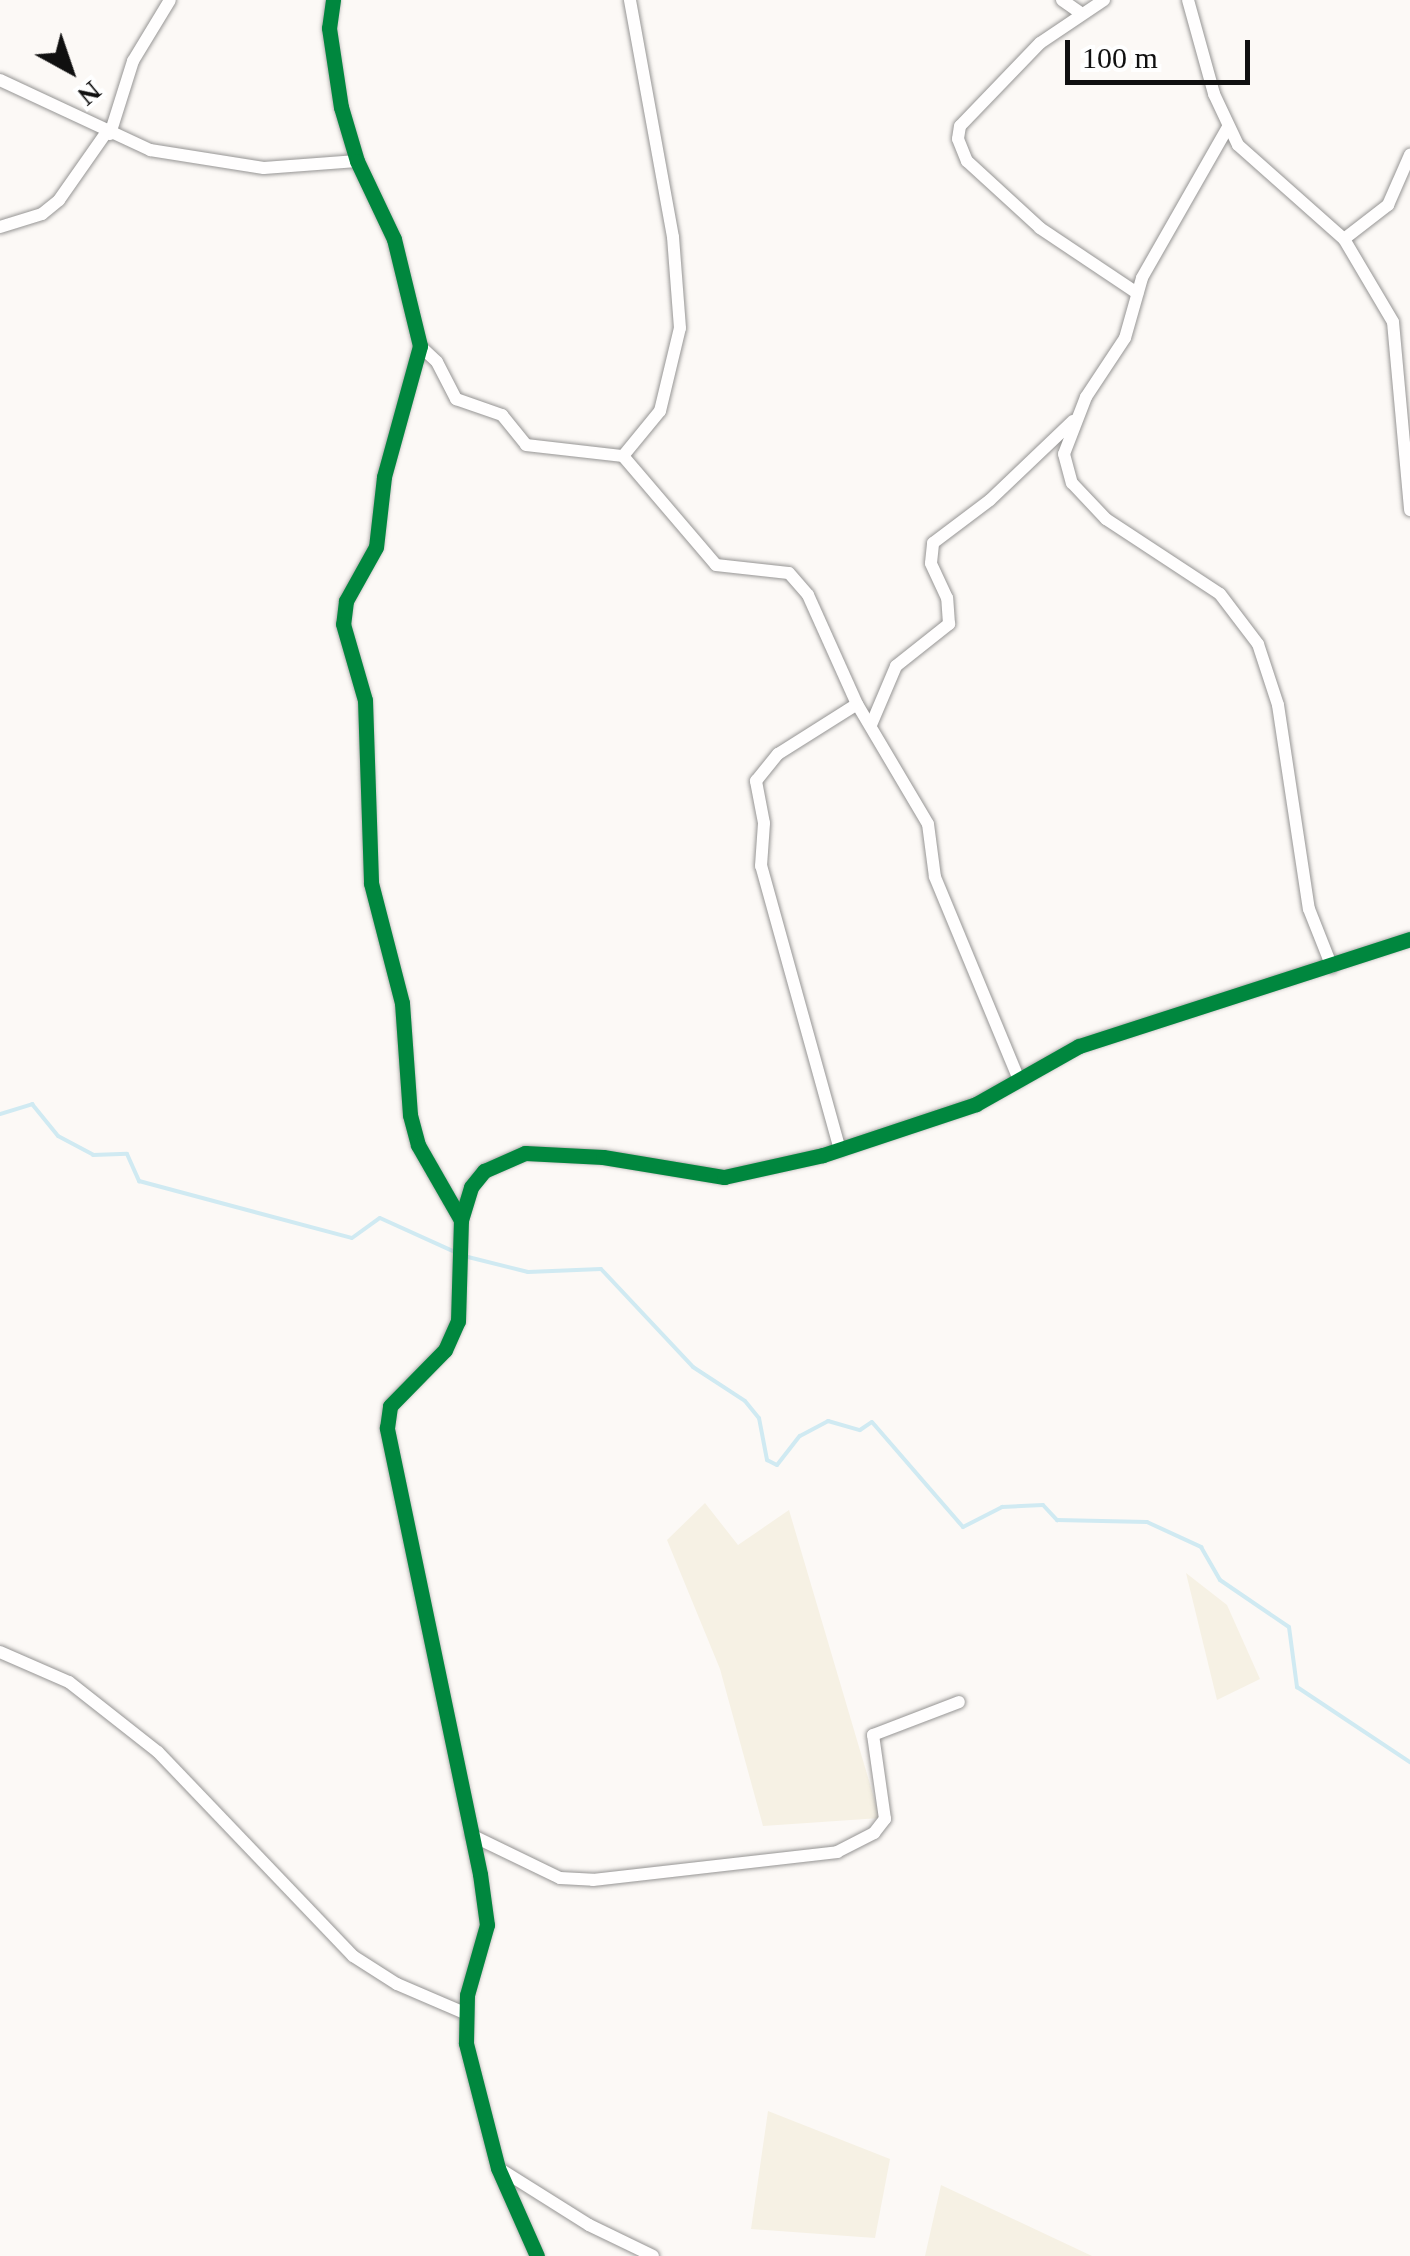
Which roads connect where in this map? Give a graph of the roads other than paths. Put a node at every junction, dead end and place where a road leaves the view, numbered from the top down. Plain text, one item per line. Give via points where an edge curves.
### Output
1 (170, 0) edge
2 (333, 0) edge
3 (630, 0) edge
4 (1062, 0) edge
5 (1104, 0) edge
6 (1188, 0) edge
7 (1082, 14) junction
8 (0, 80) edge
9 (1228, 127) junction
10 (108, 134) junction
11 (1410, 155) edge
12 (356, 161) junction
13 (0, 226) edge
14 (1344, 239) junction
15 (1136, 292) junction
16 (420, 346) junction
17 (1078, 416) junction
18 (623, 456) junction
19 (1410, 510) edge
20 (857, 704) junction
21 (871, 725) junction
22 (1410, 939) edge
23 (1332, 967) junction
24 (1020, 1080) junction
25 (840, 1150) junction
26 (461, 1220) junction
27 (0, 1652) edge
28 (959, 1702) dead end
29 (471, 1835) junction
30 (466, 2014) junction
31 (498, 2168) junction
32 (537, 2256) edge
33 (652, 2256) edge

1 - 10 street via 134,62
2 - 12 street via 332,48
3 - 18 street via 672,237 680,328 660,410
4 - 7 street
5 - 7 street
6 - 9 street
7 - 15 street via 1040,43 960,126 958,139 967,161 1040,228
8 - 10 street
9 - 14 street via 1238,145
9 - 15 street
10 - 12 street via 150,150 264,168
10 - 13 street via 59,200 42,214
11 - 14 street via 1388,204
12 - 16 street via 394,239
14 - 19 street via 1393,322
15 - 17 street via 1125,338
16 - 18 street via 438,362 456,399 502,415 526,445
16 - 26 street via 384,477 376,547 342,613 365,700 372,883 402,1003 410,1115 418,1146
17 - 21 street via 990,500 933,543 931,562 947,598 949,624 896,666
17 - 23 street via 1064,454 1072,483 1106,519 1220,594 1258,644 1278,706 1308,909
18 - 20 street via 716,565 789,572 808,595
20 - 21 street
20 - 25 street via 778,754 756,781 764,823 761,866
21 - 24 street via 928,824 935,877
22 - 23 street
23 - 24 street via 1079,1046
24 - 25 street via 976,1104
25 - 26 street via 724,1176 525,1154 484,1171
26 - 29 street via 458,1321 445,1350 390,1406 387,1428
27 - 30 street via 69,1682 147,1742 354,1956 397,1984
28 - 29 street via 873,1735 884,1818 874,1833 837,1852 763,1864 560,1878
29 - 30 street via 486,1925
30 - 31 street via 477,2104
31 - 32 street
31 - 33 street via 589,2226

